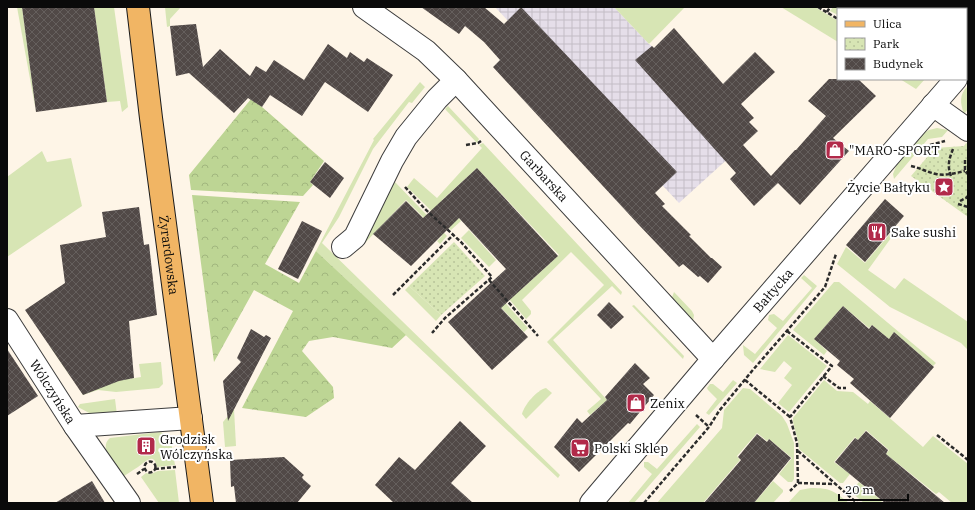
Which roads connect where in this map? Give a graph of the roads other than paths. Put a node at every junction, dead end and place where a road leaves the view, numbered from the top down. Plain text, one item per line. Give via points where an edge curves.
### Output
1 (138, 7) edge
2 (364, 7) edge
3 (456, 80) junction
4 (955, 80) edge
5 (933, 105) junction
6 (968, 130) edge
7 (343, 247) dead end
8 (7, 320) edge
9 (713, 358) junction
10 (191, 418) junction
11 (75, 426) junction
12 (129, 503) edge
13 (202, 503) edge
14 (592, 503) edge

1 - 10 main road, Żyrardowska
2 - 3 street, Garbarska via 426,51
3 - 7 street via 418,121 399,147 355,237
3 - 9 street, Garbarska
4 - 5 street, Bałtycka
5 - 6 street
5 - 9 street, Bałtycka
8 - 11 street, Wólczyńska
9 - 14 street, Bałtycka
10 - 11 street, Wólczyńska
10 - 13 main road, Żyrardowska
11 - 12 street

